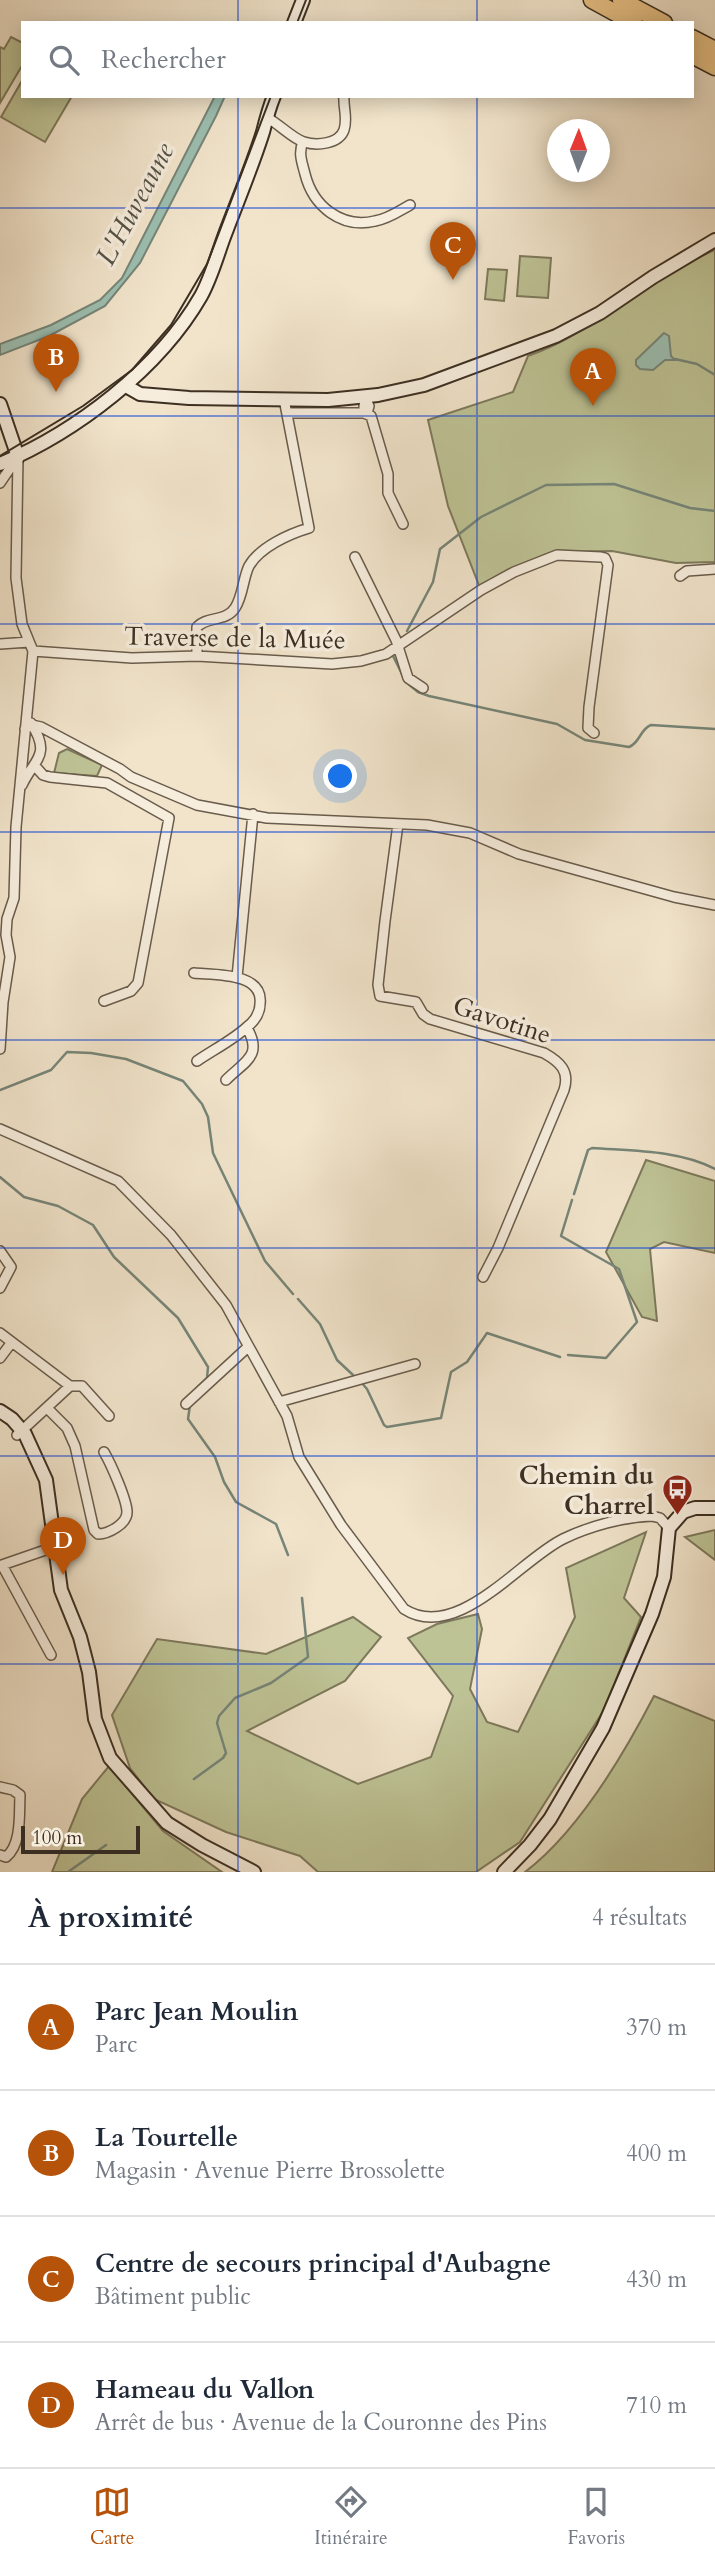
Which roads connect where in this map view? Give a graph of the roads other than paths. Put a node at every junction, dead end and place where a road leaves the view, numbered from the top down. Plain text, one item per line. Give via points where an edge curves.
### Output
1 (303, 0) edge
2 (311, 0) edge
3 (592, 0) edge
4 (621, 0) edge
5 (295, 21) edge
6 (304, 21) edge
7 (630, 21) edge
8 (660, 21) edge
9 (694, 39) edge
10 (715, 50) edge
11 (694, 56) edge
12 (715, 67) edge
13 (268, 98) edge
14 (273, 98) edge
15 (344, 98) edge
16 (266, 117) junction
17 (303, 142) junction
18 (410, 205) dead end
19 (715, 240) edge
20 (126, 386) junction
21 (365, 397) junction
22 (284, 399) junction
23 (0, 404) edge
24 (367, 413) junction
25 (287, 414) junction
26 (18, 457) junction
27 (0, 464) edge
28 (0, 483) edge
29 (402, 524) dead end
30 (355, 558) dead end
31 (715, 569) edge
32 (680, 576) dead end
33 (0, 644) edge
34 (31, 646) junction
35 (397, 646) junction
36 (197, 656) junction
37 (422, 688) dead end
38 (29, 727) junction
39 (594, 733) dead end
40 (35, 766) junction
41 (19, 793) junction
42 (253, 814) junction
43 (398, 824) junction
44 (715, 905) edge
45 (194, 973) dead end
46 (237, 977) junction
47 (104, 1001) dead end
48 (247, 1028) junction
49 (0, 1049) edge
50 (197, 1061) dead end
51 (226, 1080) dead end
52 (0, 1129) edge
53 (0, 1251) edge
54 (482, 1277) dead end
55 (0, 1288) edge
56 (0, 1333) edge
57 (12, 1342) junction
58 (248, 1347) junction
59 (0, 1359) edge
60 (415, 1364) dead end
61 (70, 1386) junction
62 (279, 1402) junction
63 (186, 1404) dead end
64 (47, 1408) junction
65 (109, 1416) dead end
66 (2, 1418) edge
67 (19, 1433) junction
68 (104, 1452) dead end
69 (715, 1508) edge
70 (669, 1528) junction
71 (54, 1546) junction
72 (1, 1566) edge
73 (51, 1655) dead end
74 (0, 1787) edge
75 (0, 1856) edge
76 (254, 1872) edge
77 (504, 1872) edge

1 - 5 main road
2 - 6 main road
3 - 7 highway
4 - 8 highway
9 - 10 highway
11 - 12 highway
13 - 16 main road
14 - 16 main road
15 - 17 street via 341,136 330,143
16 - 17 street
16 - 20 main road via 201,296 157,355
17 - 18 street via 299,150 308,185 324,209 336,217 373,222
19 - 21 main road via 600,313 545,341 424,385
20 - 22 main road via 140,394
20 - 26 main road
21 - 22 main road
21 - 24 street
22 - 25 street
23 - 26 main road
24 - 25 street
24 - 29 street via 388,474 390,500
25 - 36 street via 309,528 257,555 249,565 235,608 224,618 197,627
26 - 27 main road
26 - 28 street
26 - 34 street via 16,578 22,624
30 - 35 street
31 - 32 street via 687,571
33 - 34 street, Traverse de la Muée
34 - 36 street, Traverse de la Muée via 132,658
34 - 38 street
35 - 36 street, Traverse de la Muée via 372,659 332,664
35 - 37 street via 408,678
35 - 39 street, Traverse de la Muée via 481,590 531,565 557,555 605,558 608,565 589,707 588,727
38 - 40 street via 41,752
38 - 41 street
38 - 42 street via 41,727 178,799
40 - 41 street
40 - 47 street via 50,777 107,783 169,818 138,984
41 - 49 street
42 - 43 street
42 - 46 street
43 - 44 street via 470,834 519,854
43 - 54 street, Gavotine via 380,996 416,1002 430,1018 544,1054 566,1071 564,1090
45 - 46 street
46 - 48 street via 247,980 260,997 261,1006
48 - 50 street
48 - 51 street via 254,1049
52 - 58 street via 118,1181 179,1245 226,1305
53 - 55 street via 11,1267
56 - 57 street
57 - 59 street
57 - 61 street
58 - 62 street
58 - 63 street
60 - 62 street
61 - 64 street
61 - 65 street via 82,1386
62 - 70 street via 299,1457 365,1557 412,1614 434,1618 462,1610 562,1539 595,1526 652,1516
64 - 67 street
64 - 68 street via 67,1428 75,1446 98,1534 124,1522 127,1513
66 - 67 main road
67 - 71 main road via 46,1480
69 - 70 main road via 683,1512
70 - 77 main road via 664,1577 652,1614 603,1728 550,1819
71 - 72 street
71 - 76 main road via 61,1590 89,1672 94,1719 110,1758 167,1823
72 - 73 street
74 - 75 street via 20,1795 13,1851

